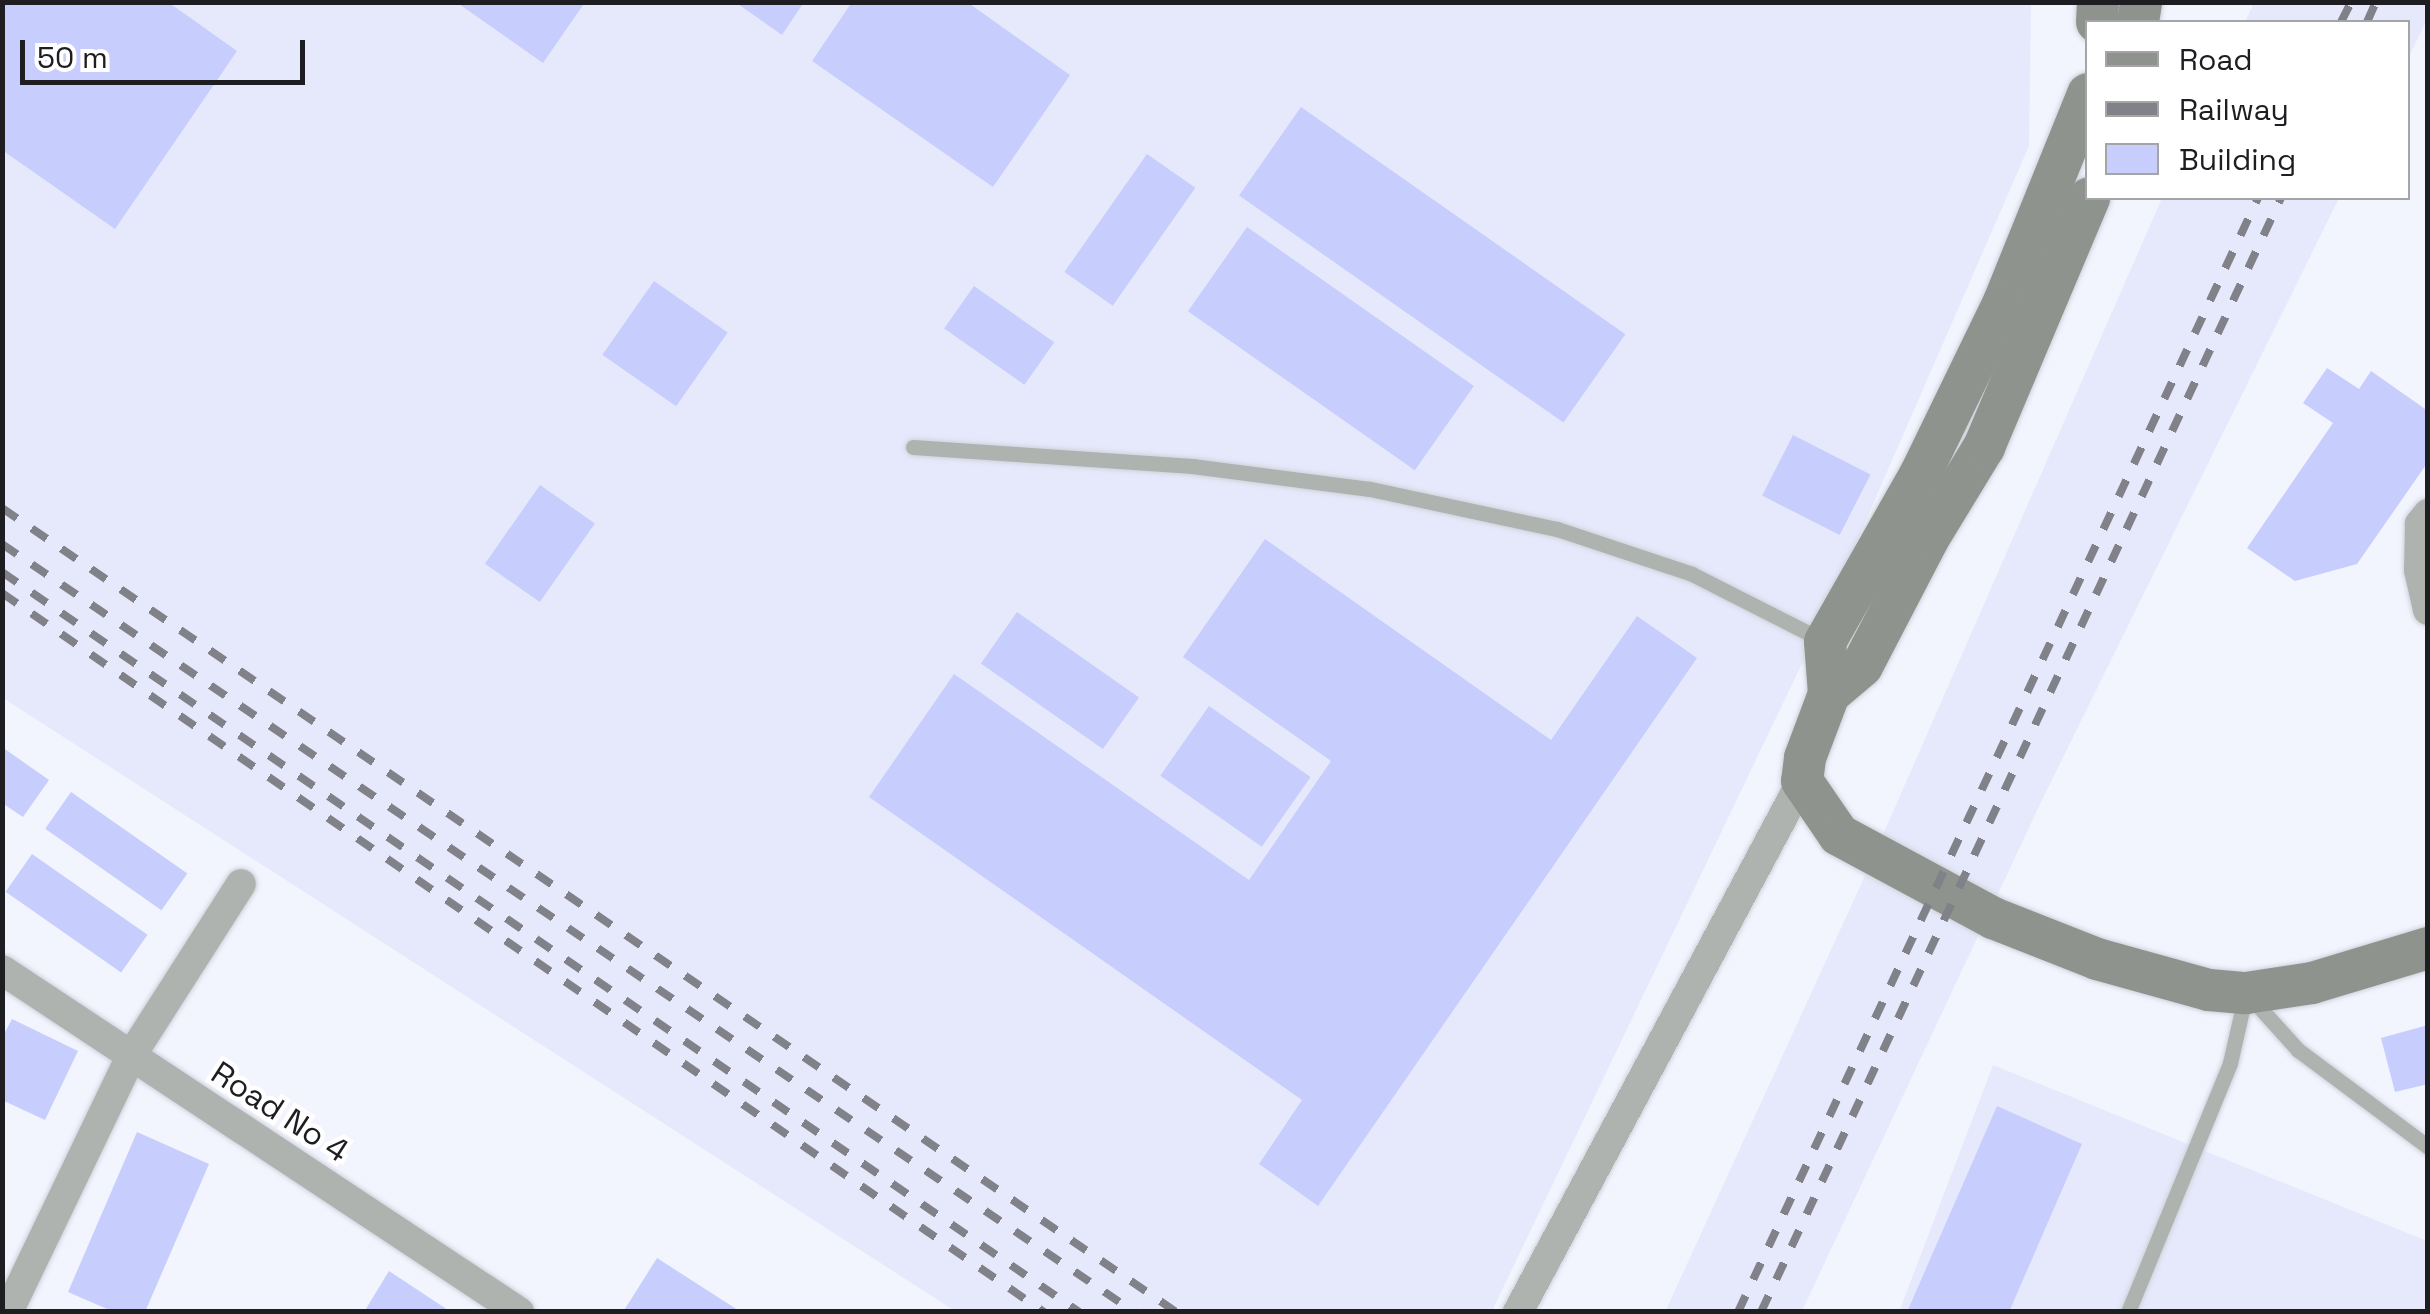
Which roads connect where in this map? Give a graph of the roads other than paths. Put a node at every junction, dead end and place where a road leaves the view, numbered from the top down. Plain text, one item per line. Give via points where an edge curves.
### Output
1 (2085, 103) edge
2 (2089, 200) edge
3 (2003, 352) junction
4 (913, 446) dead end
5 (2428, 514) edge
6 (1911, 529) junction
7 (2428, 610) edge
8 (1825, 642) junction
9 (1830, 694) junction
10 (1802, 781) junction
11 (241, 884) dead end
12 (2428, 948) edge
13 (2, 970) edge
14 (2246, 993) junction
15 (130, 1056) junction
16 (2428, 1147) edge
17 (8, 1312) edge
18 (519, 1312) edge
19 (1518, 1312) edge
20 (2128, 1312) edge

1 - 3 main road
2 - 3 main road
3 - 6 main road via 1984,446
4 - 8 lane via 1192,466 1370,489 1520,521 1692,574
5 - 7 street via 2420,524 2419,570
6 - 8 main road
6 - 9 main road via 1862,666
8 - 9 main road
9 - 10 main road
10 - 14 main road via 1839,834 1992,918 2097,960 2209,990
10 - 19 street
11 - 15 street
12 - 14 main road via 2312,983
13 - 15 street, Road No 4
14 - 16 lane via 2298,1050
14 - 20 lane via 2230,1063
15 - 17 street
15 - 18 street, Road No 4

